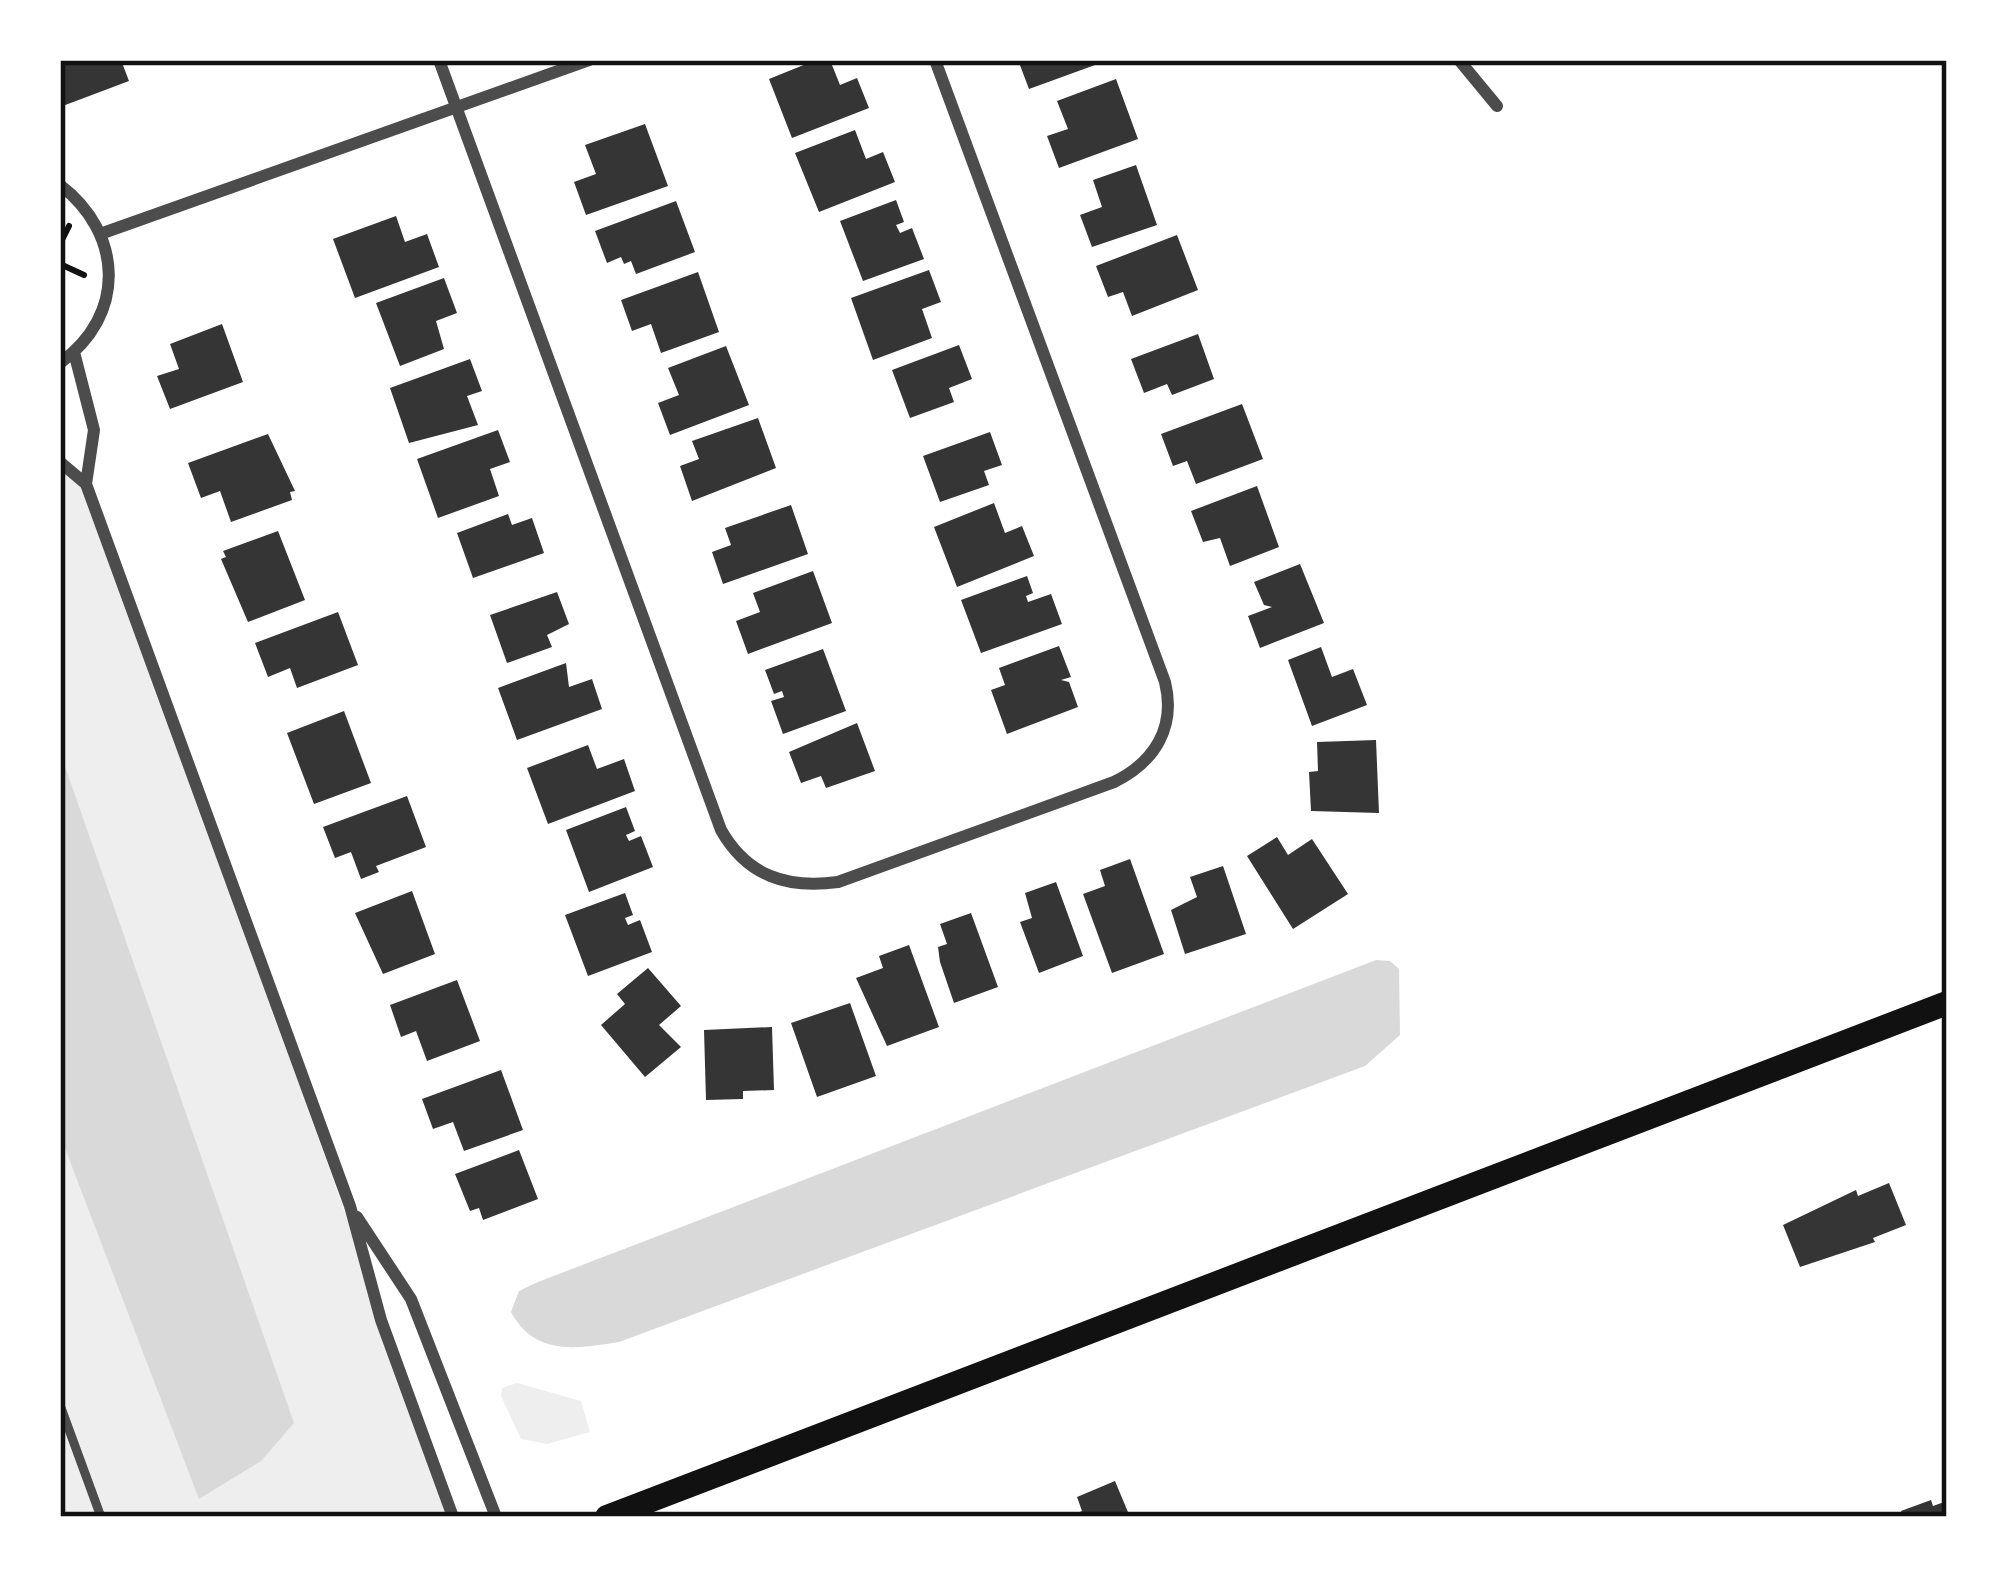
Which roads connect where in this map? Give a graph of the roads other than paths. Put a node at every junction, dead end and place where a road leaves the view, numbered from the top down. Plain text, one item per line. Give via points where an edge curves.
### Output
1 (439, 60) edge
2 (589, 60) edge
3 (935, 60) edge
4 (1460, 60) edge
5 (1496, 106) dead end
6 (457, 108) junction
7 (60, 185) edge
8 (103, 233) junction
9 (74, 352) junction
10 (60, 362) edge
11 (60, 462) edge
12 (86, 484) junction
13 (1947, 1003) edge
14 (350, 1206) junction
15 (60, 1405) edge
16 (101, 1517) edge
17 (453, 1517) edge
18 (496, 1517) edge
19 (607, 1517) edge

1 - 6 street
2 - 6 street
3 - 6 street via 1165,682 1168,718 1144,765 1114,782 838,881 801,885 738,856 721,830
4 - 5 street
6 - 8 street
7 - 8 street
8 - 9 street via 110,286 104,312
9 - 10 street
9 - 12 street via 94,430
11 - 12 street
12 - 14 street
13 - 19 main road
14 - 17 street via 381,1320
14 - 18 street via 411,1299
15 - 16 lane

